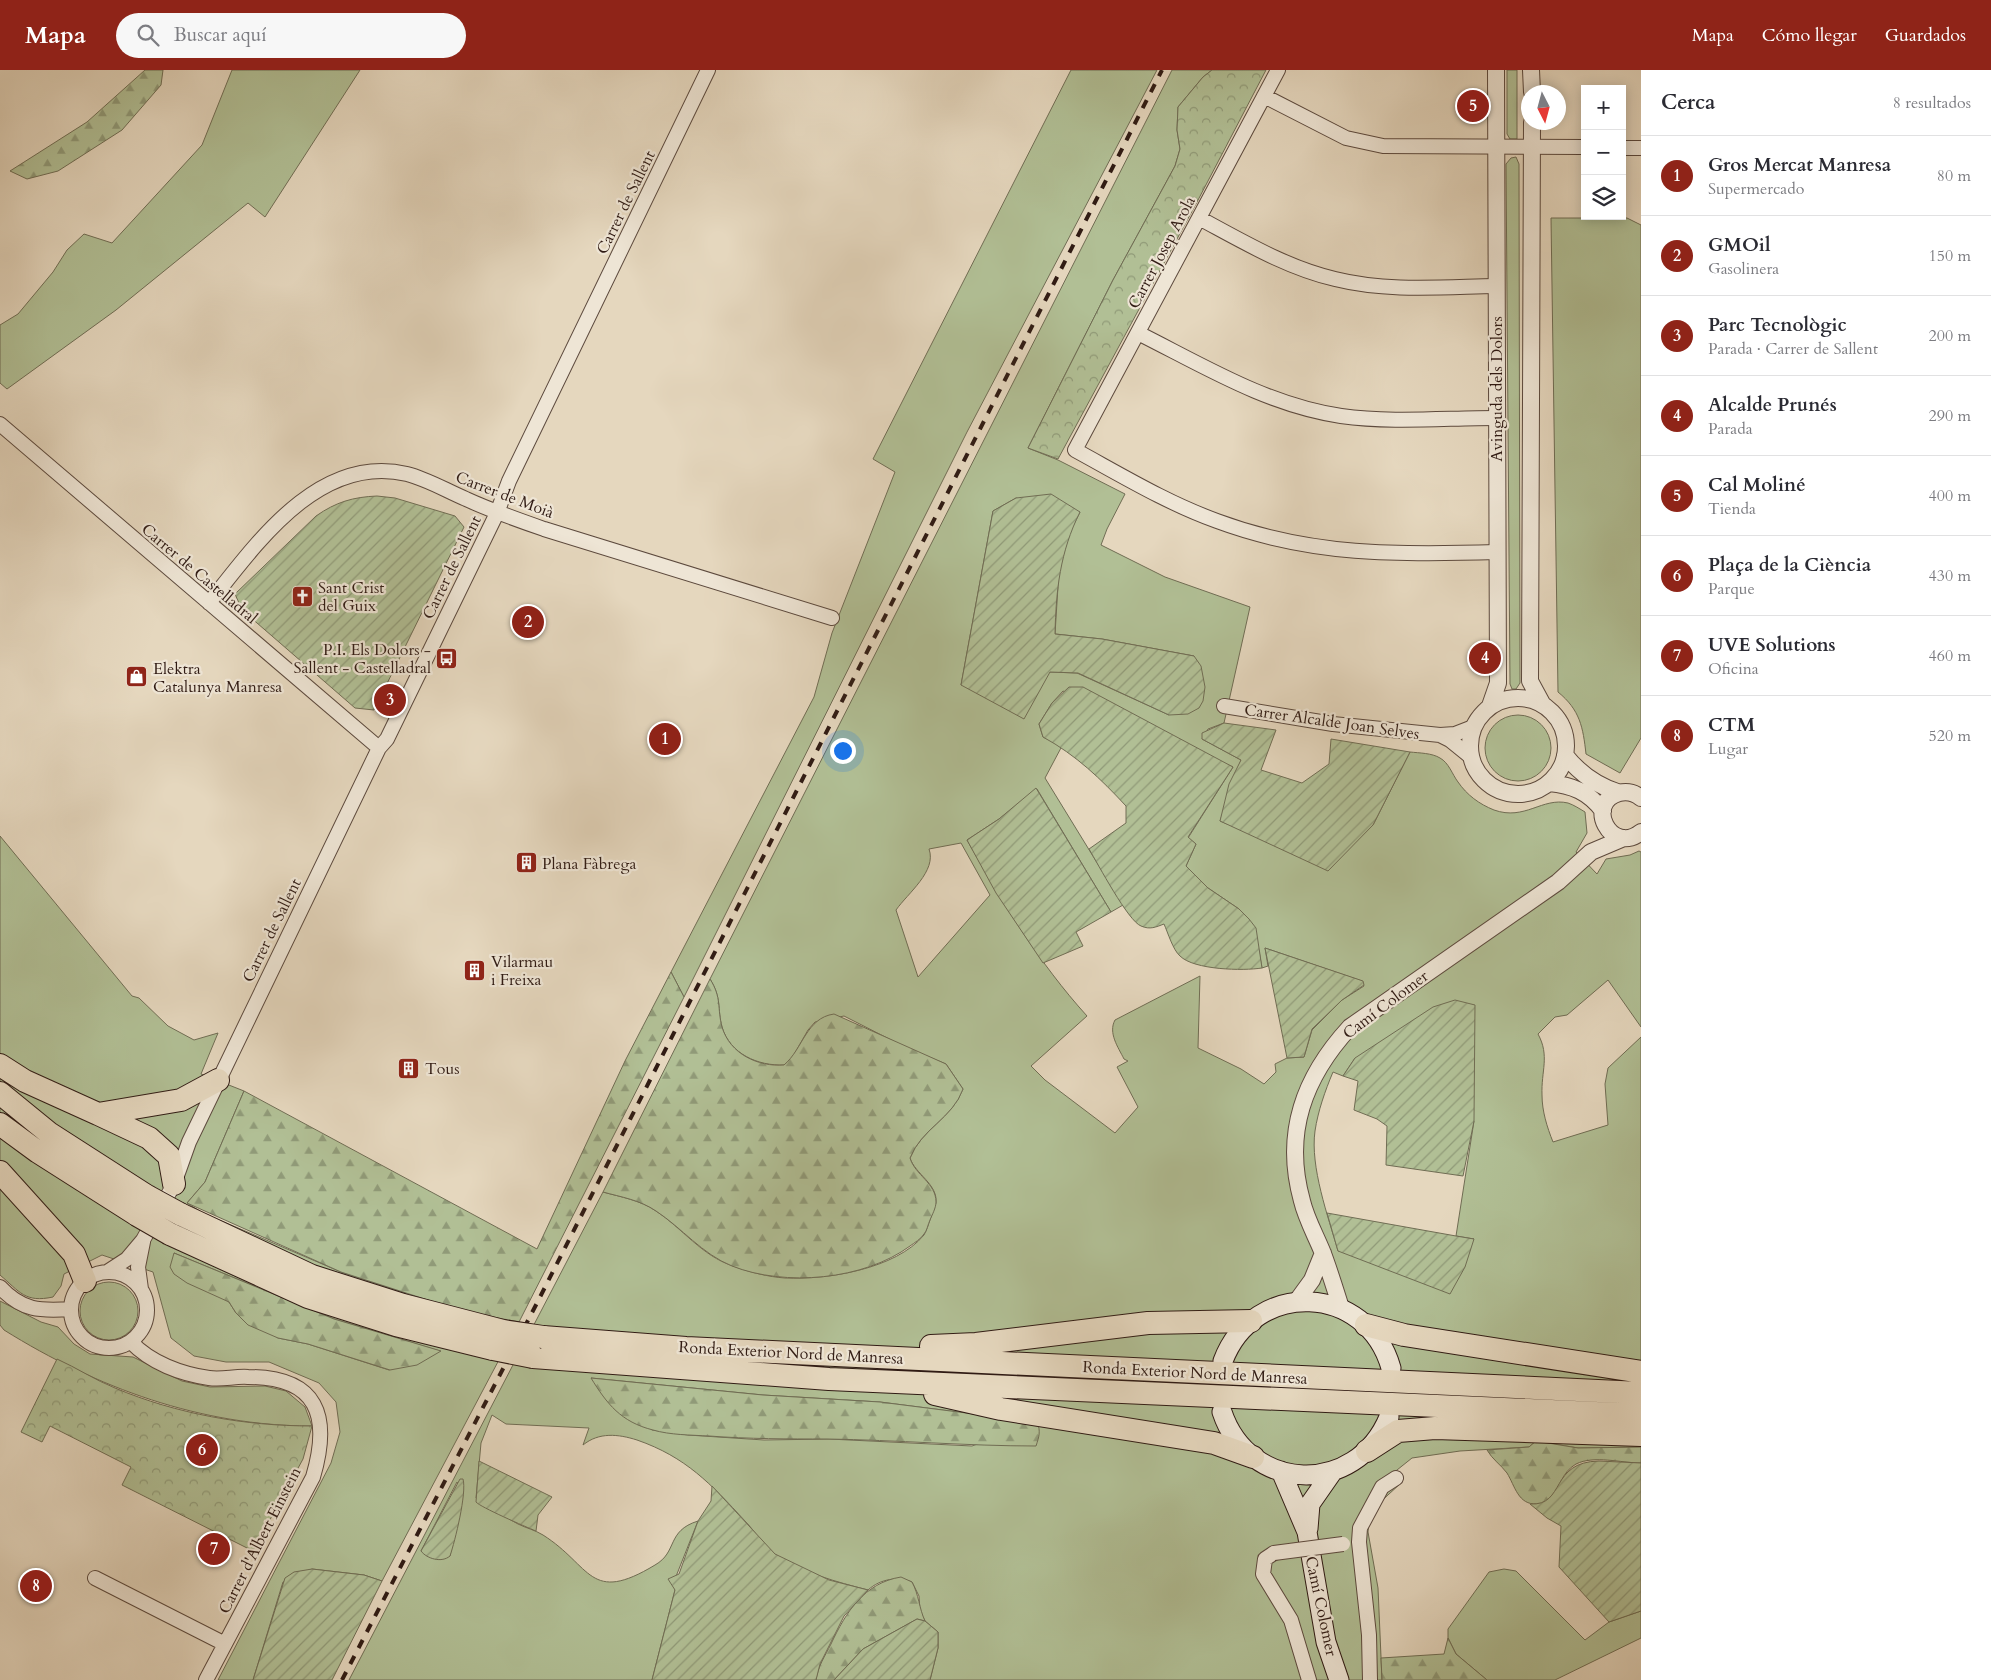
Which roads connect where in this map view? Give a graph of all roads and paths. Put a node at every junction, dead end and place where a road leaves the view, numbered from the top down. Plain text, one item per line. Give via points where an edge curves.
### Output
1 (708, 70) edge
2 (1278, 70) edge
3 (1496, 70) edge
4 (1531, 70) edge
5 (1532, 85) edge
6 (1264, 96) junction
7 (1532, 130) edge
8 (1496, 147) junction
9 (1532, 147) junction
10 (1581, 147) edge
11 (1626, 148) edge
12 (1641, 148) edge
13 (1199, 218) junction
14 (1496, 286) junction
15 (1138, 333) junction
16 (1496, 418) junction
17 (0, 424) edge
18 (497, 513) junction
19 (1497, 552) junction
20 (209, 603) junction
21 (832, 618) dead end
22 (1543, 705) junction
23 (1224, 706) dead end
24 (1490, 706) junction
25 (1473, 728) junction
26 (1440, 735) junction
27 (379, 748) junction
28 (1565, 755) junction
29 (1470, 757) junction
30 (1548, 783) junction
31 (1633, 792) edge
32 (1603, 815) junction
33 (1641, 832) edge
34 (1624, 838) junction
35 (1591, 852) junction
36 (0, 1064) edge
37 (218, 1080) junction
38 (0, 1093) edge
39 (98, 1114) junction
40 (0, 1124) edge
41 (0, 1172) edge
42 (174, 1184) junction
43 (142, 1205) junction
44 (143, 1240) junction
45 (1323, 1253) junction
46 (106, 1272) junction
47 (85, 1281) junction
48 (0, 1288) edge
49 (141, 1288) junction
50 (1296, 1302) junction
51 (1341, 1308) junction
52 (71, 1309) junction
53 (1251, 1321) junction
54 (1366, 1324) junction
55 (498, 1340) junction
56 (131, 1342) junction
57 (813, 1352) junction
58 (1223, 1361) dead end
59 (1391, 1368) dead end
60 (1641, 1372) edge
61 (875, 1381) junction
62 (1641, 1393) edge
63 (1222, 1412) dead end
64 (1641, 1415) edge
65 (1389, 1418) dead end
66 (1641, 1434) edge
67 (1367, 1450) junction
68 (1253, 1457) junction
69 (1280, 1471) junction
70 (1333, 1471) junction
71 (1396, 1478) dead end
72 (1307, 1532) junction
73 (1358, 1542) junction
74 (95, 1578) dead end
75 (225, 1644) junction
76 (206, 1680) edge
77 (1309, 1680) edge
78 (1340, 1680) edge
79 (1370, 1680) edge

1 - 18 street, Carrer de Sallent via 509,481
2 - 6 street, Carrer Josep Arola
3 - 8 street, Avinguda dels Dolors
4 - 5 street
6 - 8 street via 1346,138 1383,146
6 - 13 street, Carrer Josep Arola
7 - 9 street
8 - 9 street
8 - 14 street, Avinguda dels Dolors
9 - 10 street
9 - 22 street via 1530,681
11 - 12 street
13 - 14 street via 1250,246 1335,280 1417,288
13 - 15 street, Carrer Josep Arola
14 - 16 street, Avinguda dels Dolors
15 - 16 street via 1231,382 1317,411 1369,419
15 - 19 street, Carrer Josep Arola via 1074,450 1151,492 1216,521 1283,541 1333,550 1402,555
16 - 19 street, Avinguda dels Dolors
17 - 20 street, Carrer de Castelladral
18 - 20 street, Carrer de Moià via 407,474 377,470 352,475 308,495 260,540
18 - 21 street, Carrer de Moià
18 - 27 street, Carrer de Sallent via 387,739
19 - 24 street, Avinguda dels Dolors via 1498,683
20 - 27 street, Carrer de Castelladral
22 - 24 street via 1520,698
22 - 28 street via 1562,727
23 - 26 street, Carrer Alcalde Joan Selves via 1333,724
24 - 25 street
25 - 26 street, Carrer Alcalde Joan Selves
25 - 29 street
26 - 29 street, Carrer Alcalde Joan Selves
27 - 37 street, Carrer de Sallent
28 - 30 street via 1559,770
28 - 31 street via 1578,772 1604,788
29 - 30 street via 1480,776 1502,792 1529,793
30 - 32 street via 1565,784 1581,790 1595,801
31 - 32 street via 1610,798
32 - 34 street via 1609,831
32 - 35 street, Camí Colomer via 1599,836
33 - 34 street, Camí Colomer
34 - 35 street, Camí Colomer
35 - 45 street, Camí Colomer via 1558,882 1350,1027 1328,1051 1303,1097 1293,1152 1302,1202
36 - 39 highway via 25,1082
37 - 39 highway via 182,1100
37 - 42 street, Carrer de Sallent via 189,1142
38 - 43 highway, Ronda Exterior Nord de Manresa
39 - 42 highway via 149,1138 169,1156
40 - 43 highway, Ronda Exterior Nord de Manresa via 38,1152
41 - 47 highway via 74,1254
42 - 44 street, Carrer de Sallent
43 - 55 highway, Ronda Exterior Nord de Manresa, bridge via 308,1297 396,1325
44 - 46 street, Carrer de Sallent via 127,1259
44 - 49 street, Carrer de Sallent via 138,1267
45 - 50 street via 1312,1280
45 - 51 street, Camí Colomer
46 - 47 street
46 - 49 street via 128,1277
47 - 52 street via 75,1294
48 - 52 street via 13,1302 43,1310
49 - 56 street via 146,1301 146,1320
50 - 51 main road via 1319,1302
50 - 53 main road via 1272,1308
51 - 54 main road
52 - 56 street via 79,1333 94,1345 113,1348
53 - 57 highway via 1148,1324 976,1344
53 - 58 main road via 1234,1339
54 - 59 main road via 1382,1344
54 - 60 highway via 1404,1335
55 - 57 highway, Ronda Exterior Nord de Manresa, bridge via 543,1337 686,1348
55 - 61 highway, Ronda Exterior Nord de Manresa, bridge via 533,1357
56 - 75 street, Carrer d'Albert Einstein via 141,1353 163,1366 210,1378 249,1376 282,1380 308,1396 320,1416 320,1455 313,1477
57 - 62 highway, Ronda Exterior Nord de Manresa
61 - 64 highway, Ronda Exterior Nord de Manresa
61 - 68 highway via 1002,1409 1214,1444
63 - 68 main road via 1234,1437
65 - 67 main road
66 - 67 highway via 1435,1428 1398,1431
67 - 70 main road
68 - 69 main road
69 - 70 main road via 1307,1475
69 - 72 main road, Camí Colomer
70 - 72 main road, Camí Colomer via 1310,1504
71 - 73 street via 1382,1487 1360,1528
72 - 78 main road, Camí Colomer via 1326,1642
73 - 77 street, bridge via 1274,1553 1265,1559 1263,1574 1291,1620
73 - 79 street via 1369,1634
74 - 75 street
75 - 76 street, Carrer d'Albert Einstein

